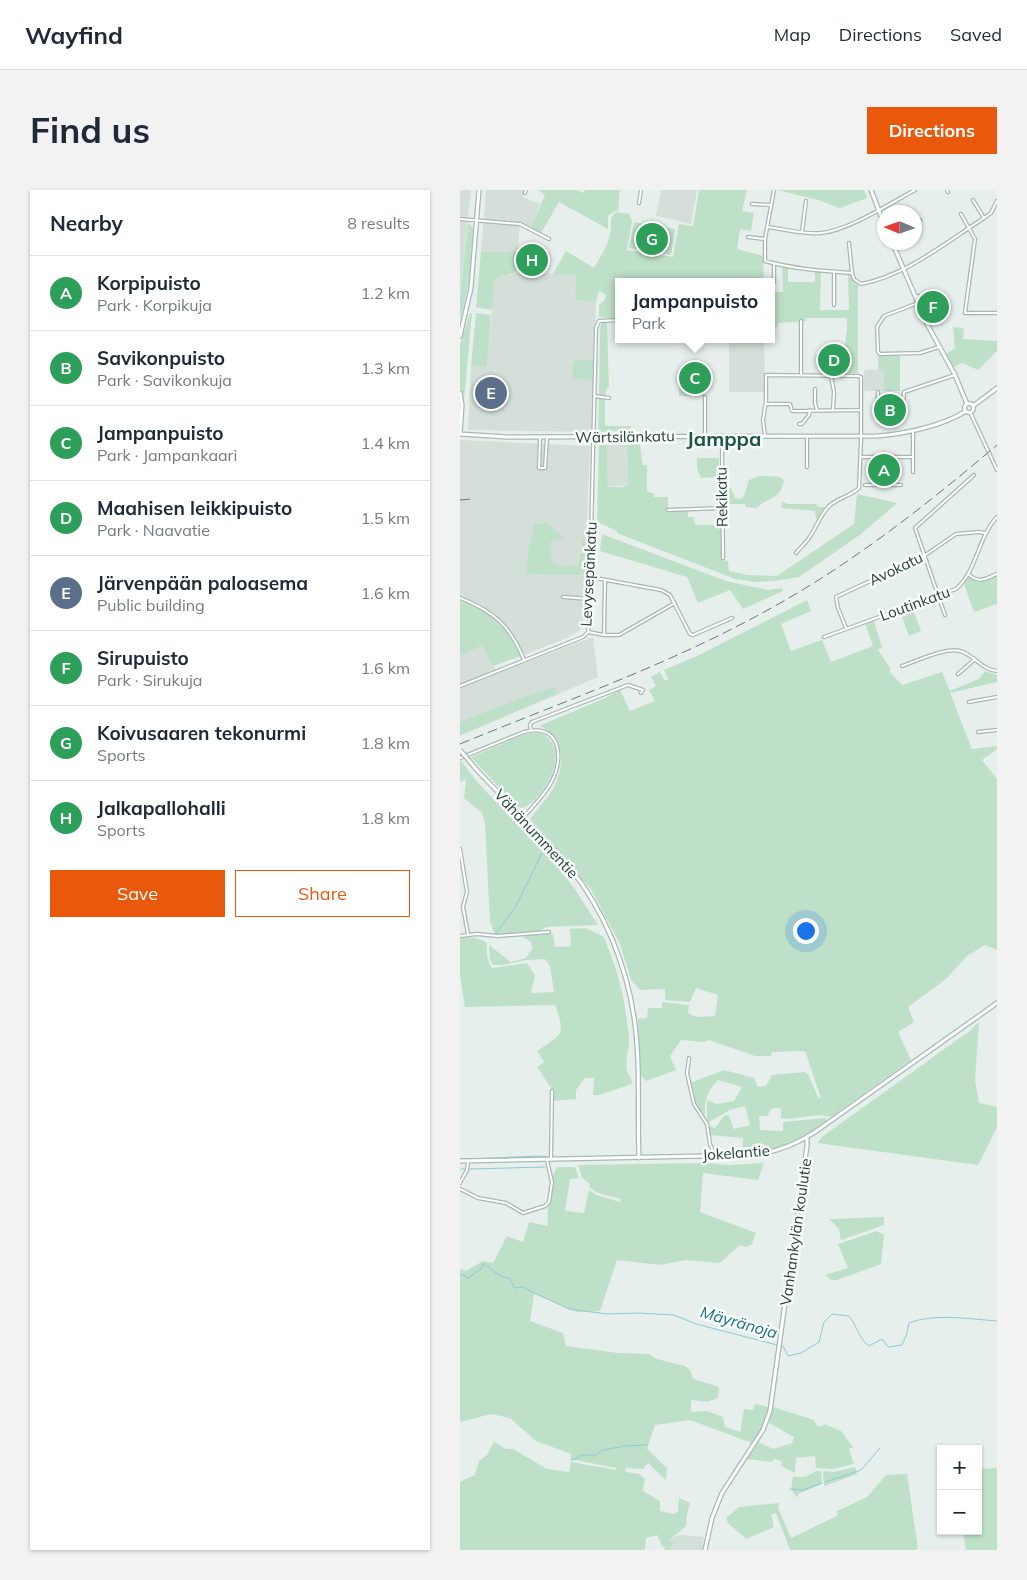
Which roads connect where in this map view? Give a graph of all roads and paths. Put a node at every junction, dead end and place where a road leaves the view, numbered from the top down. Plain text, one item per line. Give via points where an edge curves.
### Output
1 (479, 190) edge
2 (640, 190) edge
3 (774, 190) edge
4 (871, 190) edge
5 (915, 190) edge
6 (973, 200) dead end
7 (806, 201) dead end
8 (997, 201) edge
9 (639, 203) dead end
10 (752, 204) dead end
11 (886, 205) edge
12 (771, 206) junction
13 (877, 206) edge
14 (877, 210) edge
15 (991, 213) junction
16 (997, 213) edge
17 (961, 214) dead end
18 (984, 218) junction
19 (460, 219) edge
20 (477, 220) junction
21 (768, 227) junction
22 (969, 228) junction
23 (802, 232) junction
24 (748, 237) dead end
25 (549, 239) dead end
26 (765, 240) junction
27 (849, 243) dead end
28 (895, 250) edge
29 (774, 263) junction
30 (904, 270) junction
31 (834, 272) junction
32 (852, 273) junction
33 (774, 278) edge
34 (915, 296) junction
35 (940, 296) dead end
36 (918, 303) junction
37 (834, 305) dead end
38 (997, 313) edge
39 (615, 320) edge
40 (802, 321) dead end
41 (460, 336) edge
42 (939, 347) junction
43 (955, 375) junction
44 (801, 376) junction
45 (831, 376) junction
46 (997, 388) edge
47 (815, 389) dead end
48 (878, 392) dead end
49 (460, 393) edge
50 (594, 396) junction
51 (705, 397) dead end
52 (609, 398) dead end
53 (766, 404) junction
54 (968, 404) junction
55 (973, 406) junction
56 (810, 410) junction
57 (817, 410) junction
58 (833, 410) junction
59 (861, 410) junction
60 (968, 412) junction
61 (799, 424) dead end
62 (913, 431) junction
63 (460, 434) edge
64 (705, 436) junction
65 (765, 436) junction
66 (807, 436) junction
67 (862, 436) junction
68 (540, 437) junction
69 (722, 437) junction
70 (547, 438) junction
71 (594, 438) junction
72 (460, 439) edge
73 (861, 457) junction
74 (879, 457) junction
75 (913, 457) junction
76 (807, 467) dead end
77 (997, 470) edge
78 (913, 472) dead end
79 (974, 475) dead end
80 (866, 485) dead end
81 (879, 485) junction
82 (901, 485) dead end
83 (722, 508) junction
84 (668, 510) dead end
85 (997, 517) edge
86 (985, 533) junction
87 (796, 552) dead end
88 (924, 556) junction
89 (723, 558) dead end
90 (968, 574) junction
91 (997, 574) edge
92 (590, 577) junction
93 (606, 580) junction
94 (938, 596) junction
95 (563, 597) dead end
96 (460, 598) edge
97 (590, 599) junction
98 (676, 603) junction
99 (945, 615) dead end
100 (732, 618) dead end
101 (846, 629) junction
102 (588, 632) junction
103 (604, 635) junction
104 (824, 637) dead end
105 (524, 660) junction
106 (974, 660) junction
107 (902, 666) dead end
108 (997, 671) edge
109 (958, 674) dead end
110 (460, 686) edge
111 (641, 694) dead end
112 (997, 697) edge
113 (969, 702) dead end
114 (531, 730) junction
115 (997, 730) edge
116 (978, 732) dead end
117 (460, 750) edge
118 (460, 758) edge
119 (523, 818) junction
120 (460, 849) edge
121 (549, 932) dead end
122 (468, 934) junction
123 (460, 936) edge
124 (997, 1003) edge
125 (689, 1058) dead end
126 (552, 1091) dead end
127 (807, 1137) junction
128 (715, 1156) junction
129 (639, 1158) junction
130 (549, 1160) junction
131 (460, 1161) edge
132 (468, 1161) junction
133 (460, 1183) edge
134 (460, 1189) edge
135 (705, 1550) edge

1 - 20 street
2 - 9 street
3 - 12 street
4 - 13 street
5 - 11 street
6 - 18 street
7 - 23 street
8 - 15 street
10 - 12 street
12 - 21 street
14 - 23 street via 839,229
15 - 16 street
15 - 18 street
17 - 22 street
18 - 22 street
19 - 20 street
20 - 25 street via 520,224
20 - 41 street via 471,288
21 - 23 street
21 - 26 street
22 - 30 street
22 - 38 street via 974,239 965,313
24 - 26 street
26 - 29 street via 765,261
27 - 32 street
28 - 30 street
29 - 31 street
29 - 33 street
30 - 32 street via 860,284
30 - 34 street
31 - 32 street
31 - 37 street
34 - 35 street
34 - 36 street
36 - 42 street
36 - 42 street via 884,316 878,327 878,352 920,353
39 - 50 street, Levysepänkatu via 599,321 596,325
40 - 44 street
42 - 43 street
43 - 48 street via 904,392 903,411 896,414 880,413
43 - 54 street
44 - 45 street
44 - 53 street via 766,375
45 - 58 street
45 - 59 street via 861,378
46 - 55 street
47 - 57 street
49 - 63 street
50 - 52 street
50 - 71 street, Levysepänkatu
51 - 64 street
53 - 56 street via 790,404 792,411
53 - 65 street
54 - 55 street
54 - 60 street via 965,407
55 - 60 street via 973,410
56 - 57 street
56 - 61 street
57 - 58 street
58 - 59 street
59 - 67 street
60 - 62 street, Wärtsilänkatu
60 - 77 street
62 - 67 street, Wärtsilänkatu
62 - 75 street
63 - 68 street, Wärtsilänkatu
63 - 72 street
64 - 69 street, Wärtsilänkatu
64 - 71 street, Wärtsilänkatu
65 - 66 street, Wärtsilänkatu
65 - 69 street, Wärtsilänkatu
66 - 67 street, Wärtsilänkatu
66 - 76 street
67 - 73 street
68 - 70 street, Wärtsilänkatu
68 - 70 street via 539,468 545,468
69 - 83 street, Rekikatu
70 - 71 street, Wärtsilänkatu
71 - 92 street, Levysepänkatu
73 - 74 street
73 - 87 street via 859,488 828,507 809,539
74 - 75 street
74 - 81 street
75 - 78 street
79 - 88 street via 916,525 914,530
80 - 81 street
81 - 82 street
83 - 84 street
83 - 89 street, Rekikatu
85 - 86 street, Loutinkatu
86 - 88 street, Avokatu via 956,534
86 - 90 street, Loutinkatu
88 - 94 street
88 - 101 street, Avokatu via 836,598
90 - 91 street via 979,581
90 - 94 street, Loutinkatu via 956,589
92 - 93 street
92 - 97 street, Levysepänkatu
93 - 98 street via 661,590
93 - 103 street
94 - 99 street
94 - 101 street, Loutinkatu
95 - 97 street
96 - 105 street via 488,611 507,628
97 - 102 street, Levysepänkatu
98 - 100 street via 693,636
98 - 103 street via 622,634
101 - 104 street, Loutinkatu
102 - 103 street
102 - 105 street, Levysepänkatu via 583,637
105 - 110 street, Levysepänkatu
106 - 107 street via 963,652 949,650
106 - 108 street via 988,670
106 - 109 street
111 - 114 street via 642,690 628,685 532,722
112 - 113 street
114 - 118 street
114 - 119 street via 540,729 553,738 558,763 547,791
115 - 116 street
117 - 119 street, Vähänummentie, bridge
119 - 129 street, Vähänummentie via 553,848 585,888 613,941 634,1018
120 - 122 street via 467,892 464,907
121 - 122 street via 498,936
122 - 123 street
124 - 127 street, Jokelantie
125 - 128 street via 687,1073 694,1104 707,1124
126 - 130 street
127 - 128 street, Jokelantie via 767,1153
127 - 135 street, Vanhankylän koulutie via 770,1411 763,1430 722,1493
128 - 129 street, Jokelantie
129 - 130 street, Jokelantie
130 - 132 street, Jokelantie
130 - 134 street via 552,1188 545,1206 523,1213 506,1203 478,1198
131 - 132 street, Jokelantie
132 - 133 street

